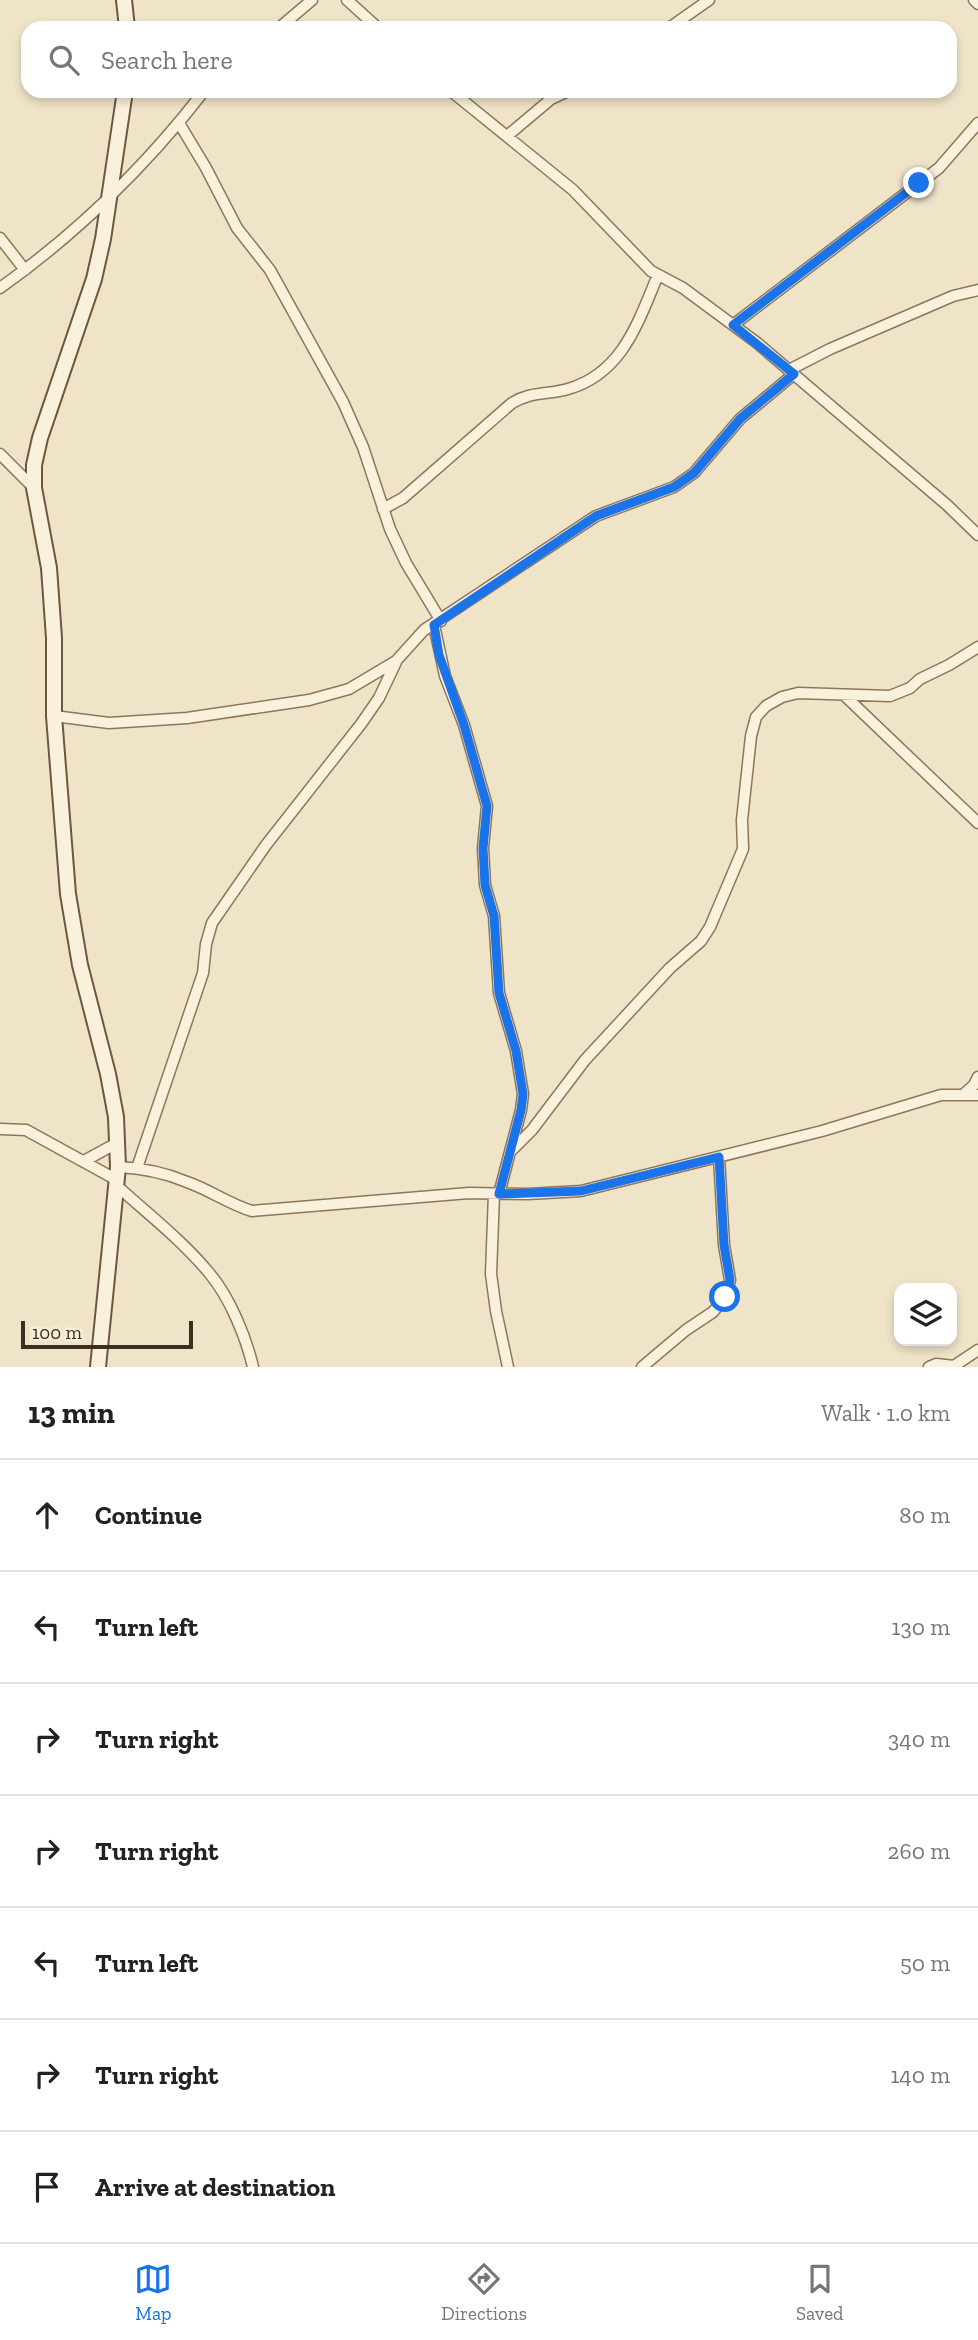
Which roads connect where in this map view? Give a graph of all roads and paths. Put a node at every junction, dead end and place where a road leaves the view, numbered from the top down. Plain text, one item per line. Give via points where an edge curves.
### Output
1 (124, 0) edge
2 (312, 0) edge
3 (348, 0) edge
4 (709, 0) edge
5 (974, 0) edge
6 (978, 4) edge
7 (126, 21) edge
8 (287, 21) edge
9 (370, 21) edge
10 (679, 21) edge
11 (124, 98) edge
12 (199, 98) edge
13 (461, 98) edge
14 (553, 98) edge
15 (179, 123) junction
16 (978, 123) edge
17 (507, 136) junction
18 (109, 196) junction
19 (0, 238) edge
20 (25, 270) junction
21 (657, 275) junction
22 (0, 288) edge
23 (978, 290) edge
24 (733, 325) junction
25 (792, 372) junction
26 (0, 454) edge
27 (34, 488) junction
28 (383, 509) junction
29 (978, 535) edge
30 (437, 623) junction
31 (978, 647) edge
32 (396, 661) junction
33 (844, 695) junction
34 (54, 716) junction
35 (978, 823) edge
36 (978, 1077) edge
37 (964, 1094) junction
38 (978, 1095) edge
39 (0, 1129) edge
40 (117, 1143) junction
41 (510, 1152) junction
42 (719, 1157) junction
43 (84, 1161) junction
44 (138, 1168) junction
45 (117, 1177) junction
46 (497, 1194) junction
47 (978, 1350) edge
48 (98, 1367) edge
49 (253, 1367) edge
50 (508, 1367) edge
51 (642, 1367) edge
52 (929, 1367) edge

1 - 7 street
2 - 8 street
3 - 9 street
4 - 10 street
5 - 6 street
11 - 18 street
12 - 15 street
13 - 17 street
14 - 17 street
15 - 18 street
15 - 28 street via 237,228 270,270 343,402
16 - 24 street via 939,168
17 - 21 street via 573,190
18 - 20 street
18 - 27 street via 94,279 40,438
19 - 20 street
20 - 22 street
21 - 24 street
21 - 28 street via 630,341 614,363 589,381 533,393 512,403 403,498
23 - 25 street via 830,349
24 - 25 street
25 - 29 street
25 - 30 street via 740,419 694,473 674,487 596,516
26 - 27 street
27 - 34 street via 49,568
28 - 30 street
30 - 32 street
30 - 41 street via 439,655 487,806 485,885 494,916 499,993 523,1094
31 - 33 street via 890,696
32 - 34 street via 349,689 309,700 187,718 109,723
32 - 44 street via 361,724 266,845 212,923 203,973
33 - 35 street
33 - 41 street via 782,697 756,718 742,820 743,849 710,927 585,1060
34 - 40 street via 68,894 80,965 108,1074
36 - 37 street
37 - 38 street
37 - 42 street via 923,1099
39 - 43 street via 26,1130
40 - 43 street
40 - 45 street
41 - 46 street
42 - 46 street via 581,1191
42 - 51 street via 730,1280 725,1297 713,1312
43 - 45 street
44 - 45 street
44 - 46 street via 188,1182 252,1211
45 - 48 street
45 - 49 street via 213,1277 243,1333
46 - 50 street via 491,1274
47 - 52 street via 954,1366

